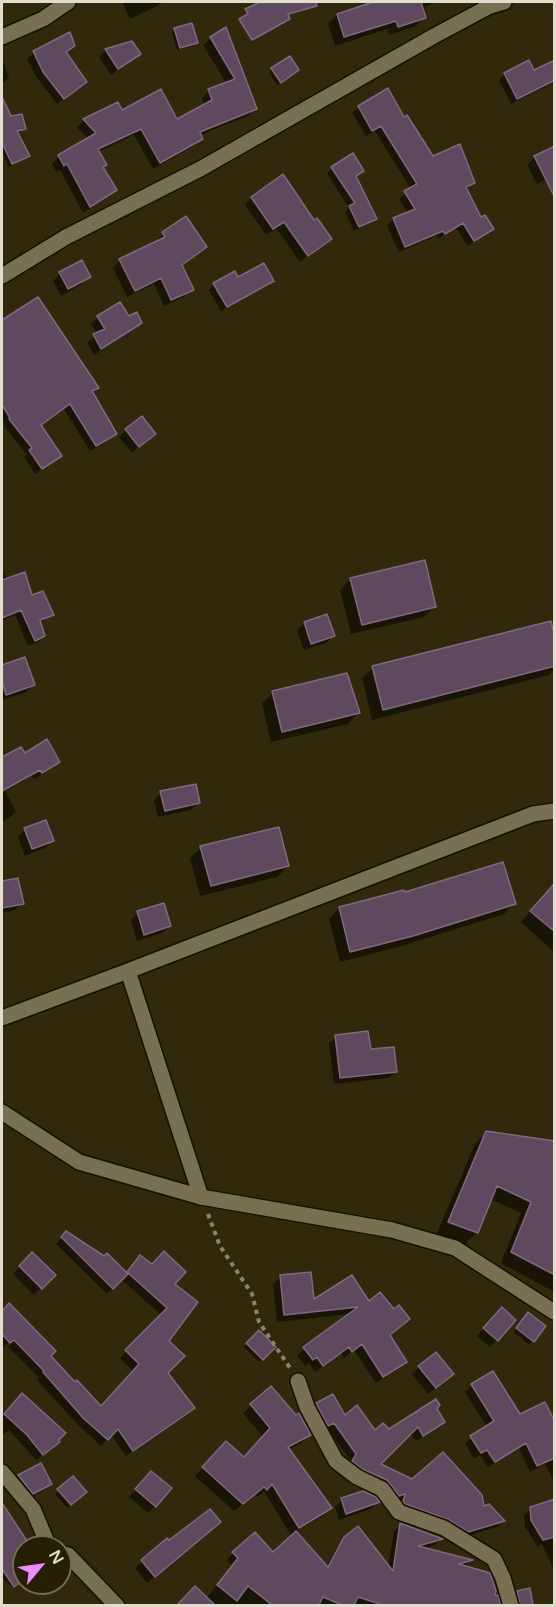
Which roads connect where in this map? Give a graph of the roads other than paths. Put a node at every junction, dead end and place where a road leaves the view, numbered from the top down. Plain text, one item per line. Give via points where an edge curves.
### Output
1 (68, 2) edge
2 (504, 2) edge
3 (2, 37) edge
4 (2, 276) edge
5 (555, 811) edge
6 (128, 971) junction
7 (2, 1018) edge
8 (2, 1112) edge
9 (201, 1197) junction
10 (555, 1312) edge
11 (298, 1381) road end
12 (2, 1472) edge
13 (43, 1535) edge
14 (72, 1559) edge
15 (117, 1605) edge
16 (511, 1605) edge

1 - 3 street via 43,19
2 - 4 street via 443,31 200,169 66,237
5 - 6 street via 533,814
6 - 7 street
6 - 9 street
8 - 9 street via 79,1162
9 - 10 street via 392,1230 455,1248
11 - 16 street via 307,1407 336,1461 382,1489 399,1512 444,1528 494,1559
12 - 13 street via 33,1509
14 - 15 street

